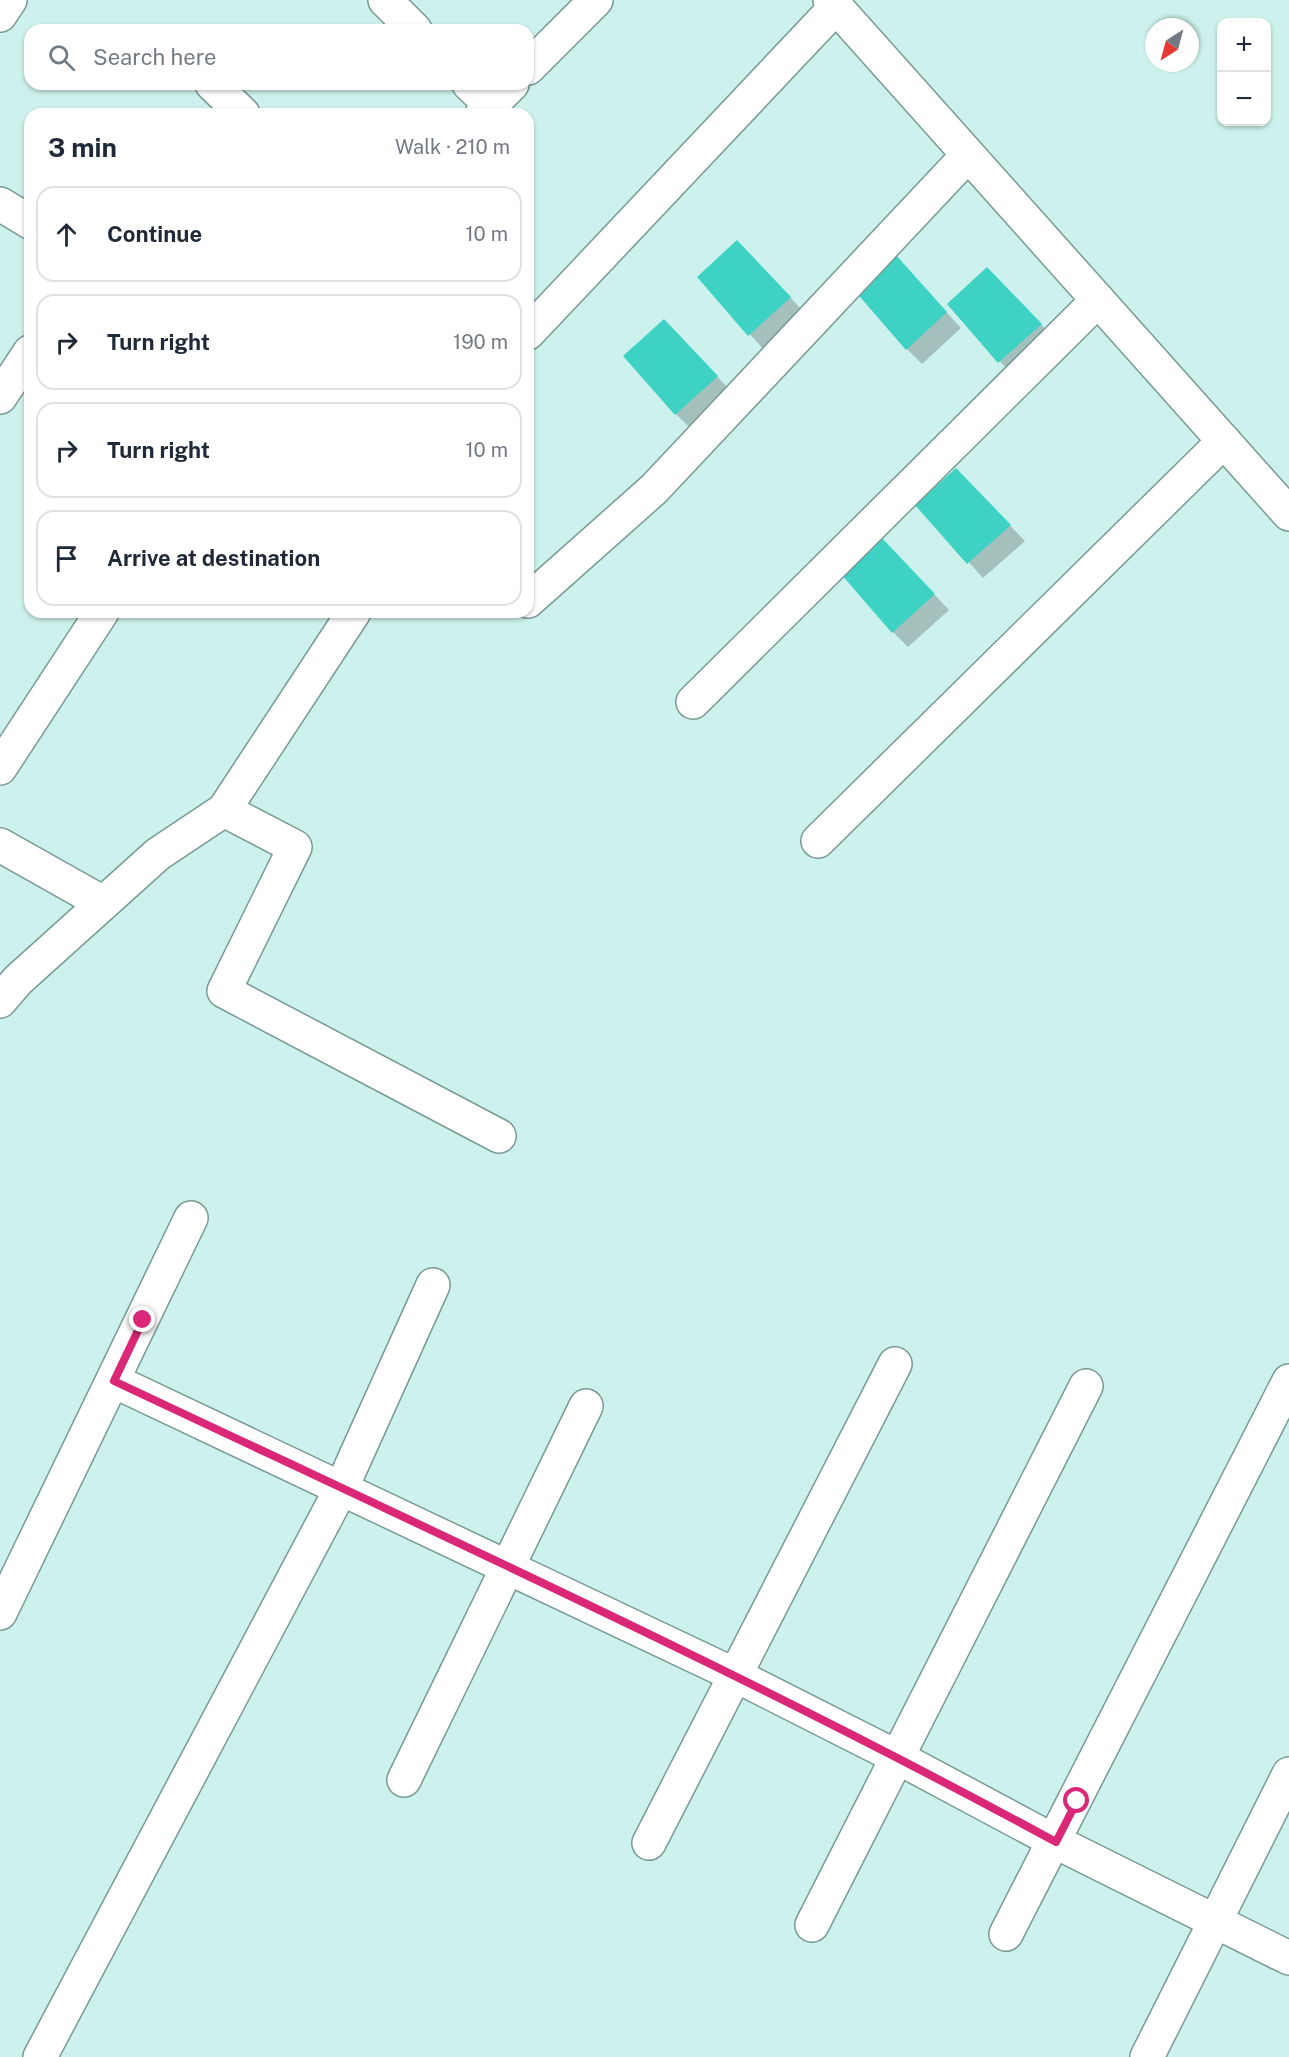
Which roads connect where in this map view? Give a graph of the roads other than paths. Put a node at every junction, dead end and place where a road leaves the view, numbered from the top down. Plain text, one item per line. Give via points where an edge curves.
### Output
1 (10, 0) edge
2 (384, 0) edge
3 (596, 0) edge
4 (833, 4) edge
5 (0, 15) edge
6 (409, 24) edge
7 (534, 62) edge
8 (218, 90) edge
9 (237, 108) edge
10 (968, 155) junction
11 (0, 204) edge
12 (24, 218) edge
13 (1098, 300) junction
14 (534, 327) edge
15 (24, 361) edge
16 (0, 397) edge
17 (1224, 441) junction
18 (1289, 514) edge
19 (534, 596) edge
20 (98, 618) edge
21 (350, 618) edge
22 (693, 702) dead end
23 (0, 768) edge
24 (224, 810) junction
25 (818, 842) dead end
26 (0, 845) edge
27 (103, 903) junction
28 (0, 1001) edge
29 (499, 1136) dead end
30 (191, 1218) dead end
31 (433, 1286) dead end
32 (895, 1364) dead end
33 (114, 1381) junction
34 (1289, 1381) edge
35 (1086, 1386) dead end
36 (586, 1406) dead end
37 (341, 1489) junction
38 (507, 1567) junction
39 (0, 1613) edge
40 (737, 1676) junction
41 (897, 1757) junction
42 (1289, 1774) edge
43 (404, 1780) dead end
44 (1056, 1842) junction
45 (650, 1843) dead end
46 (1216, 1922) junction
47 (812, 1925) dead end
48 (1006, 1934) dead end
49 (1289, 1958) edge
50 (40, 2057) edge
51 (1147, 2057) edge

1 - 5 street
2 - 6 street
3 - 7 street
4 - 10 street
4 - 14 street
8 - 9 street
10 - 13 street
10 - 19 street via 654,489
11 - 12 street
13 - 17 street
13 - 22 street
15 - 16 street
17 - 18 street
17 - 25 street
20 - 23 street
21 - 24 street
24 - 27 street via 158,854
24 - 29 street via 296,847 224,991
26 - 27 street
27 - 28 street
30 - 33 street
31 - 37 street
32 - 40 street
33 - 37 street
33 - 39 street
34 - 44 street
35 - 41 street
36 - 38 street
37 - 38 street
37 - 50 street
38 - 40 street
38 - 43 street
40 - 41 street
40 - 45 street
41 - 44 street
41 - 47 street
42 - 46 street
44 - 46 street
44 - 48 street
46 - 49 street
46 - 51 street

